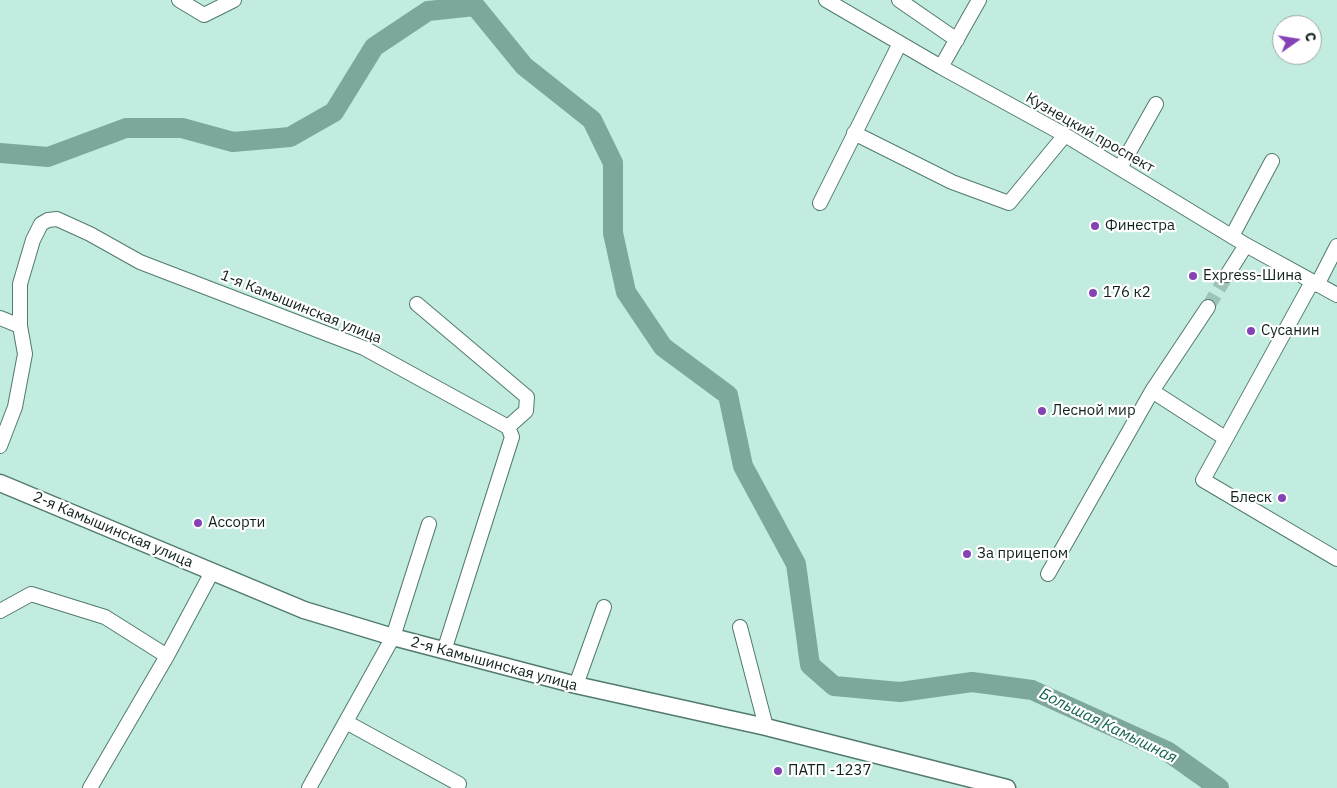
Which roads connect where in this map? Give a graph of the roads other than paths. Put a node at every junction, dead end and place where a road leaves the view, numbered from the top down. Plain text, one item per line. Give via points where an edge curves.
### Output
1 (178, 0) edge
2 (234, 0) edge
3 (826, 0) edge
4 (899, 0) edge
5 (979, 0) edge
6 (957, 40) junction
7 (900, 43) junction
8 (941, 67) junction
9 (1156, 104) dead end
10 (854, 133) junction
11 (1065, 135) junction
12 (1272, 161) dead end
13 (1120, 168) junction
14 (820, 204) dead end
15 (1232, 236) junction
16 (1246, 245) junction
17 (1337, 246) edge
18 (1227, 274) tunnel mouth
19 (1315, 283) junction
20 (1337, 295) edge
21 (417, 304) dead end
22 (1208, 307) tunnel mouth
23 (0, 318) edge
24 (20, 326) junction
25 (1152, 391) junction
26 (508, 427) junction
27 (1225, 438) junction
28 (0, 446) edge
29 (0, 483) edge
30 (429, 524) dead end
31 (1337, 559) edge
32 (212, 572) junction
33 (1048, 574) dead end
34 (604, 607) dead end
35 (0, 611) edge
36 (740, 627) dead end
37 (393, 637) junction
38 (444, 650) junction
39 (167, 656) junction
40 (576, 685) junction
41 (346, 722) junction
42 (766, 727) junction
43 (459, 784) dead end
44 (90, 788) edge
45 (308, 788) edge
46 (1007, 788) edge

1 - 2 street via 204,15
3 - 7 street, Кузнецкий проспект
4 - 6 street
5 - 6 street
6 - 8 street
7 - 8 street, Кузнецкий проспект
7 - 10 street
8 - 11 street, Кузнецкий проспект
9 - 13 street
10 - 11 street via 952,182 1009,203
10 - 14 street
11 - 13 street, Кузнецкий проспект
12 - 15 street
13 - 15 street, Кузнецкий проспект
15 - 16 street, Кузнецкий проспект
16 - 18 street
16 - 19 street, Кузнецкий проспект
17 - 19 street
19 - 20 street, Кузнецкий проспект
19 - 27 street
21 - 26 street via 527,397 526,411
22 - 25 street
23 - 24 street
24 - 26 street, 1-я Камышинская улица via 20,284 33,240 41,224 57,219 140,262 364,348
24 - 28 street, 1-я Камышинская улица via 25,354 15,407
25 - 27 street
25 - 33 street
26 - 38 street via 512,437 509,451
27 - 31 street via 1203,480
29 - 32 main road, 2-я Камышинская улица
30 - 37 street
32 - 37 main road, 2-я Камышинская улица via 304,610
32 - 39 street
34 - 40 street
35 - 39 street via 31,594 105,617
36 - 42 street
37 - 38 main road, 2-я Камышинская улица
37 - 41 street
38 - 40 main road, 2-я Камышинская улица
39 - 44 street
40 - 42 main road, 2-я Камышинская улица
41 - 43 street
41 - 45 street
42 - 46 main road, 2-я Камышинская улица

